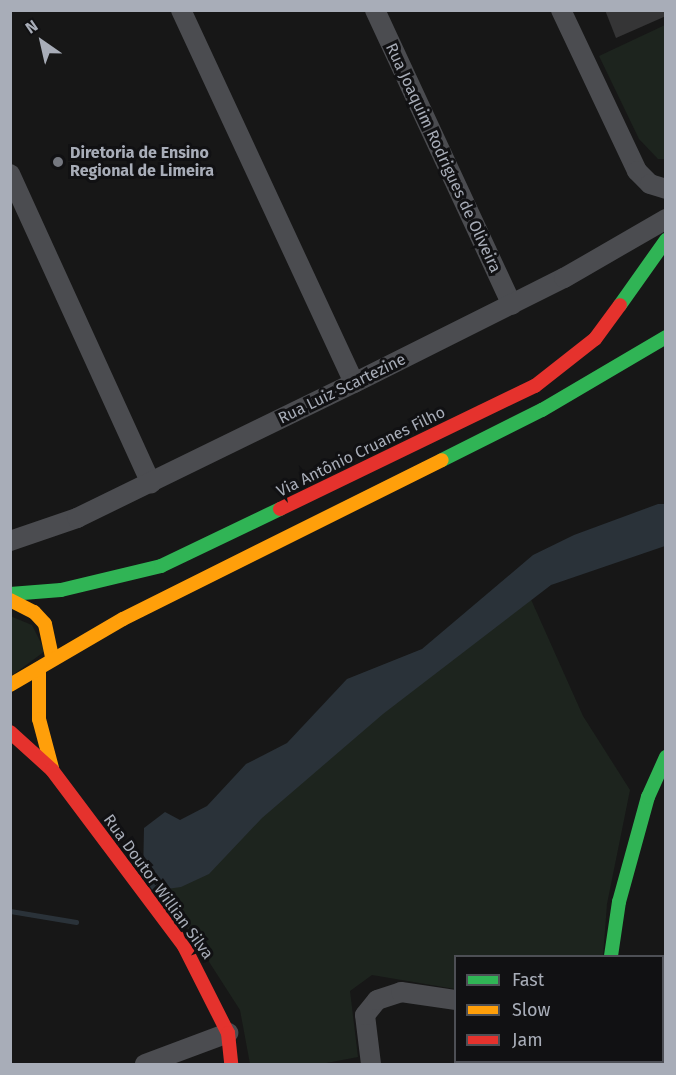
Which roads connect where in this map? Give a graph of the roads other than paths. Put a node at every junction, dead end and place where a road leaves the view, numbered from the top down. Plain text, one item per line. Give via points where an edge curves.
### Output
1 (181, 10) edge
2 (375, 10) edge
3 (561, 10) edge
4 (10, 174) edge
5 (666, 189) edge
6 (666, 219) edge
7 (666, 240) edge
8 (512, 305) junction
9 (666, 338) edge
10 (354, 383) junction
11 (151, 483) junction
12 (10, 541) edge
13 (10, 594) edge
14 (10, 600) edge
15 (52, 657) junction
16 (39, 671) junction
17 (10, 685) edge
18 (10, 732) edge
19 (666, 757) edge
20 (52, 770) junction
21 (611, 955) edge
22 (454, 1000) edge
23 (228, 1033) junction
24 (145, 1065) edge
25 (231, 1065) edge
26 (371, 1065) edge

1 - 10 street
2 - 8 street, Rua Joaquim Rodrigues de Oliveira
3 - 5 street via 637,171 650,184
4 - 11 street
6 - 8 street, Rua Luiz Scartezine
7 - 13 main road, Via Antônio Cruanes Filho via 595,339 535,386 161,566 61,590
8 - 10 street, Rua Luiz Scartezine
9 - 15 main road via 542,410
10 - 11 street, Rua Luiz Scartezine
11 - 12 street, Rua Luiz Scartezine via 77,518
14 - 15 main road via 34,612 45,624
15 - 16 main road
16 - 17 main road
16 - 20 main road via 39,719
18 - 20 main road
19 - 21 main road via 645,808 619,902
20 - 23 main road, Rua Doutor Willian Silva via 184,946
22 - 26 street via 401,992 377,1000 365,1016
23 - 24 street
23 - 25 main road, Rua Doutor Willian Silva

